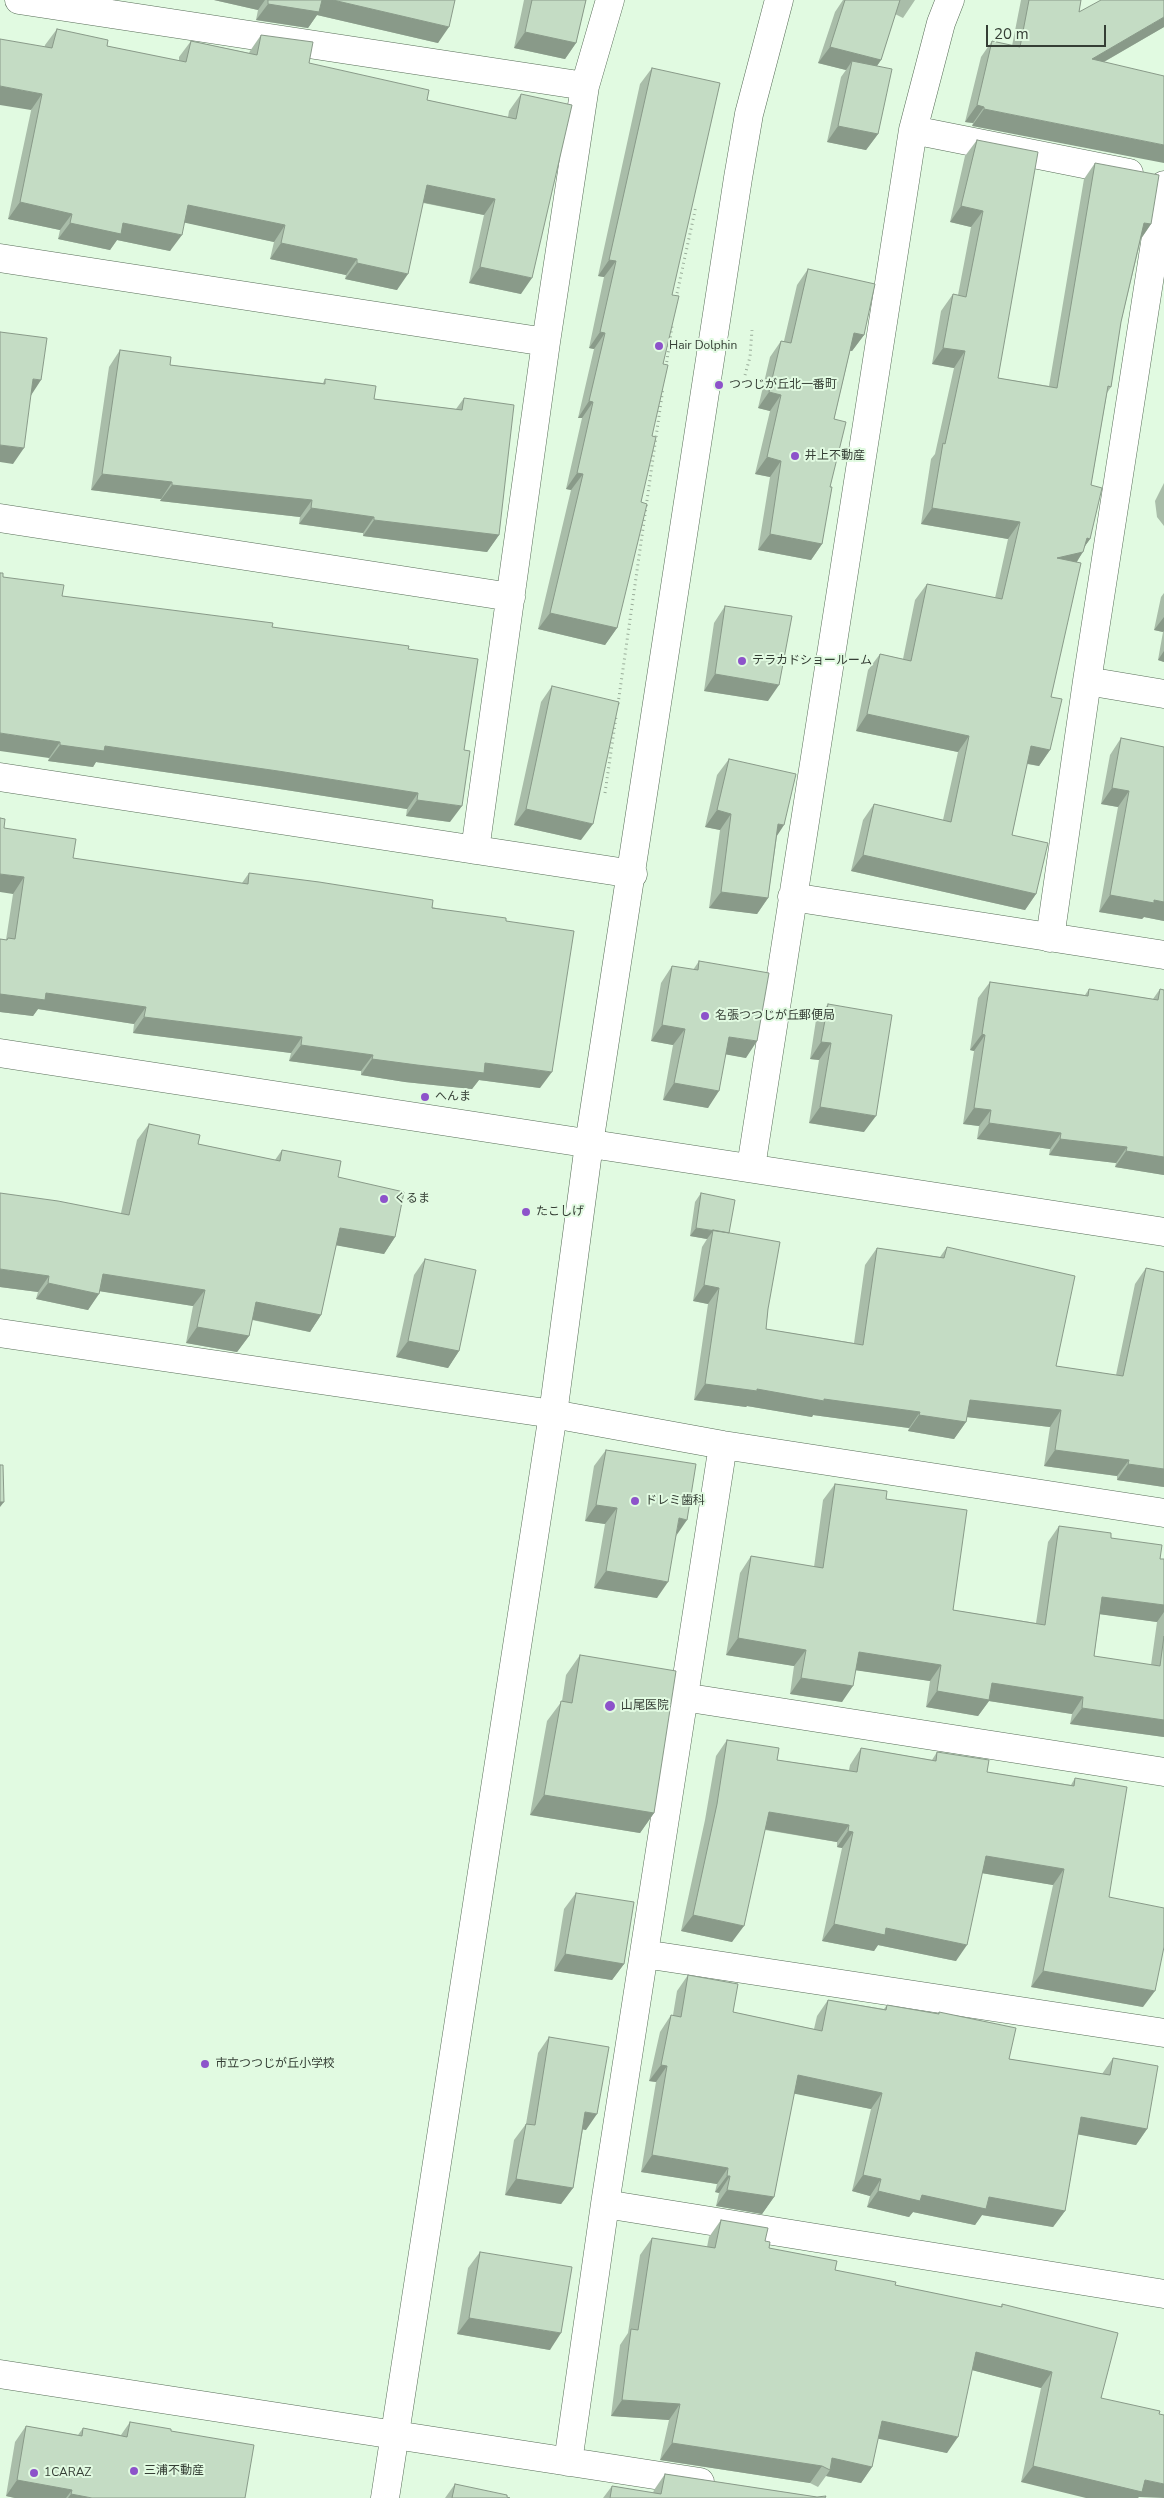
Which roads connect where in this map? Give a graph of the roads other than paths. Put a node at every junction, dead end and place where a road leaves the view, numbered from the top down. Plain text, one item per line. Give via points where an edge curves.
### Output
1 (19, 0) edge
2 (610, 0) edge
3 (779, 0) edge
4 (950, 0) edge
5 (112, 6) edge
6 (585, 86) junction
7 (913, 130) junction
8 (1164, 179) edge
9 (1164, 185) edge
10 (0, 258) edge
11 (546, 342) junction
12 (0, 518) edge
13 (510, 597) junction
14 (1086, 681) junction
15 (1164, 694) edge
16 (0, 777) edge
17 (475, 850) junction
18 (633, 874) junction
19 (792, 897) junction
20 (1050, 938) junction
21 (1164, 955) edge
22 (0, 1053) edge
23 (589, 1144) junction
24 (751, 1167) junction
25 (1164, 1232) edge
26 (0, 1333) edge
27 (553, 1414) junction
28 (723, 1445) junction
29 (1164, 1514) edge
30 (684, 1697) junction
31 (1164, 1772) edge
32 (644, 1954) junction
33 (1164, 2033) edge
34 (605, 2204) junction
35 (1164, 2294) edge
36 (0, 2374) edge
37 (395, 2435) junction
38 (568, 2462) junction
39 (722, 2485) edge
40 (385, 2498) edge

1 - 5 street
2 - 6 street
3 - 18 street via 748,123
4 - 7 street
5 - 6 street
6 - 11 street
7 - 8 street
7 - 19 street
9 - 14 street
10 - 11 street
11 - 13 street
12 - 13 street
13 - 17 street
14 - 15 street
14 - 20 street
16 - 17 street
17 - 18 street
18 - 23 street
19 - 20 street
19 - 24 street
20 - 21 street
22 - 23 street
23 - 24 street
23 - 27 street
24 - 25 street
26 - 27 street
27 - 28 street
27 - 37 street
28 - 29 street
28 - 30 street
30 - 31 street
30 - 32 street
32 - 33 street
32 - 34 street
34 - 35 street
34 - 38 street
36 - 37 street
37 - 38 street
37 - 40 street
38 - 39 street

